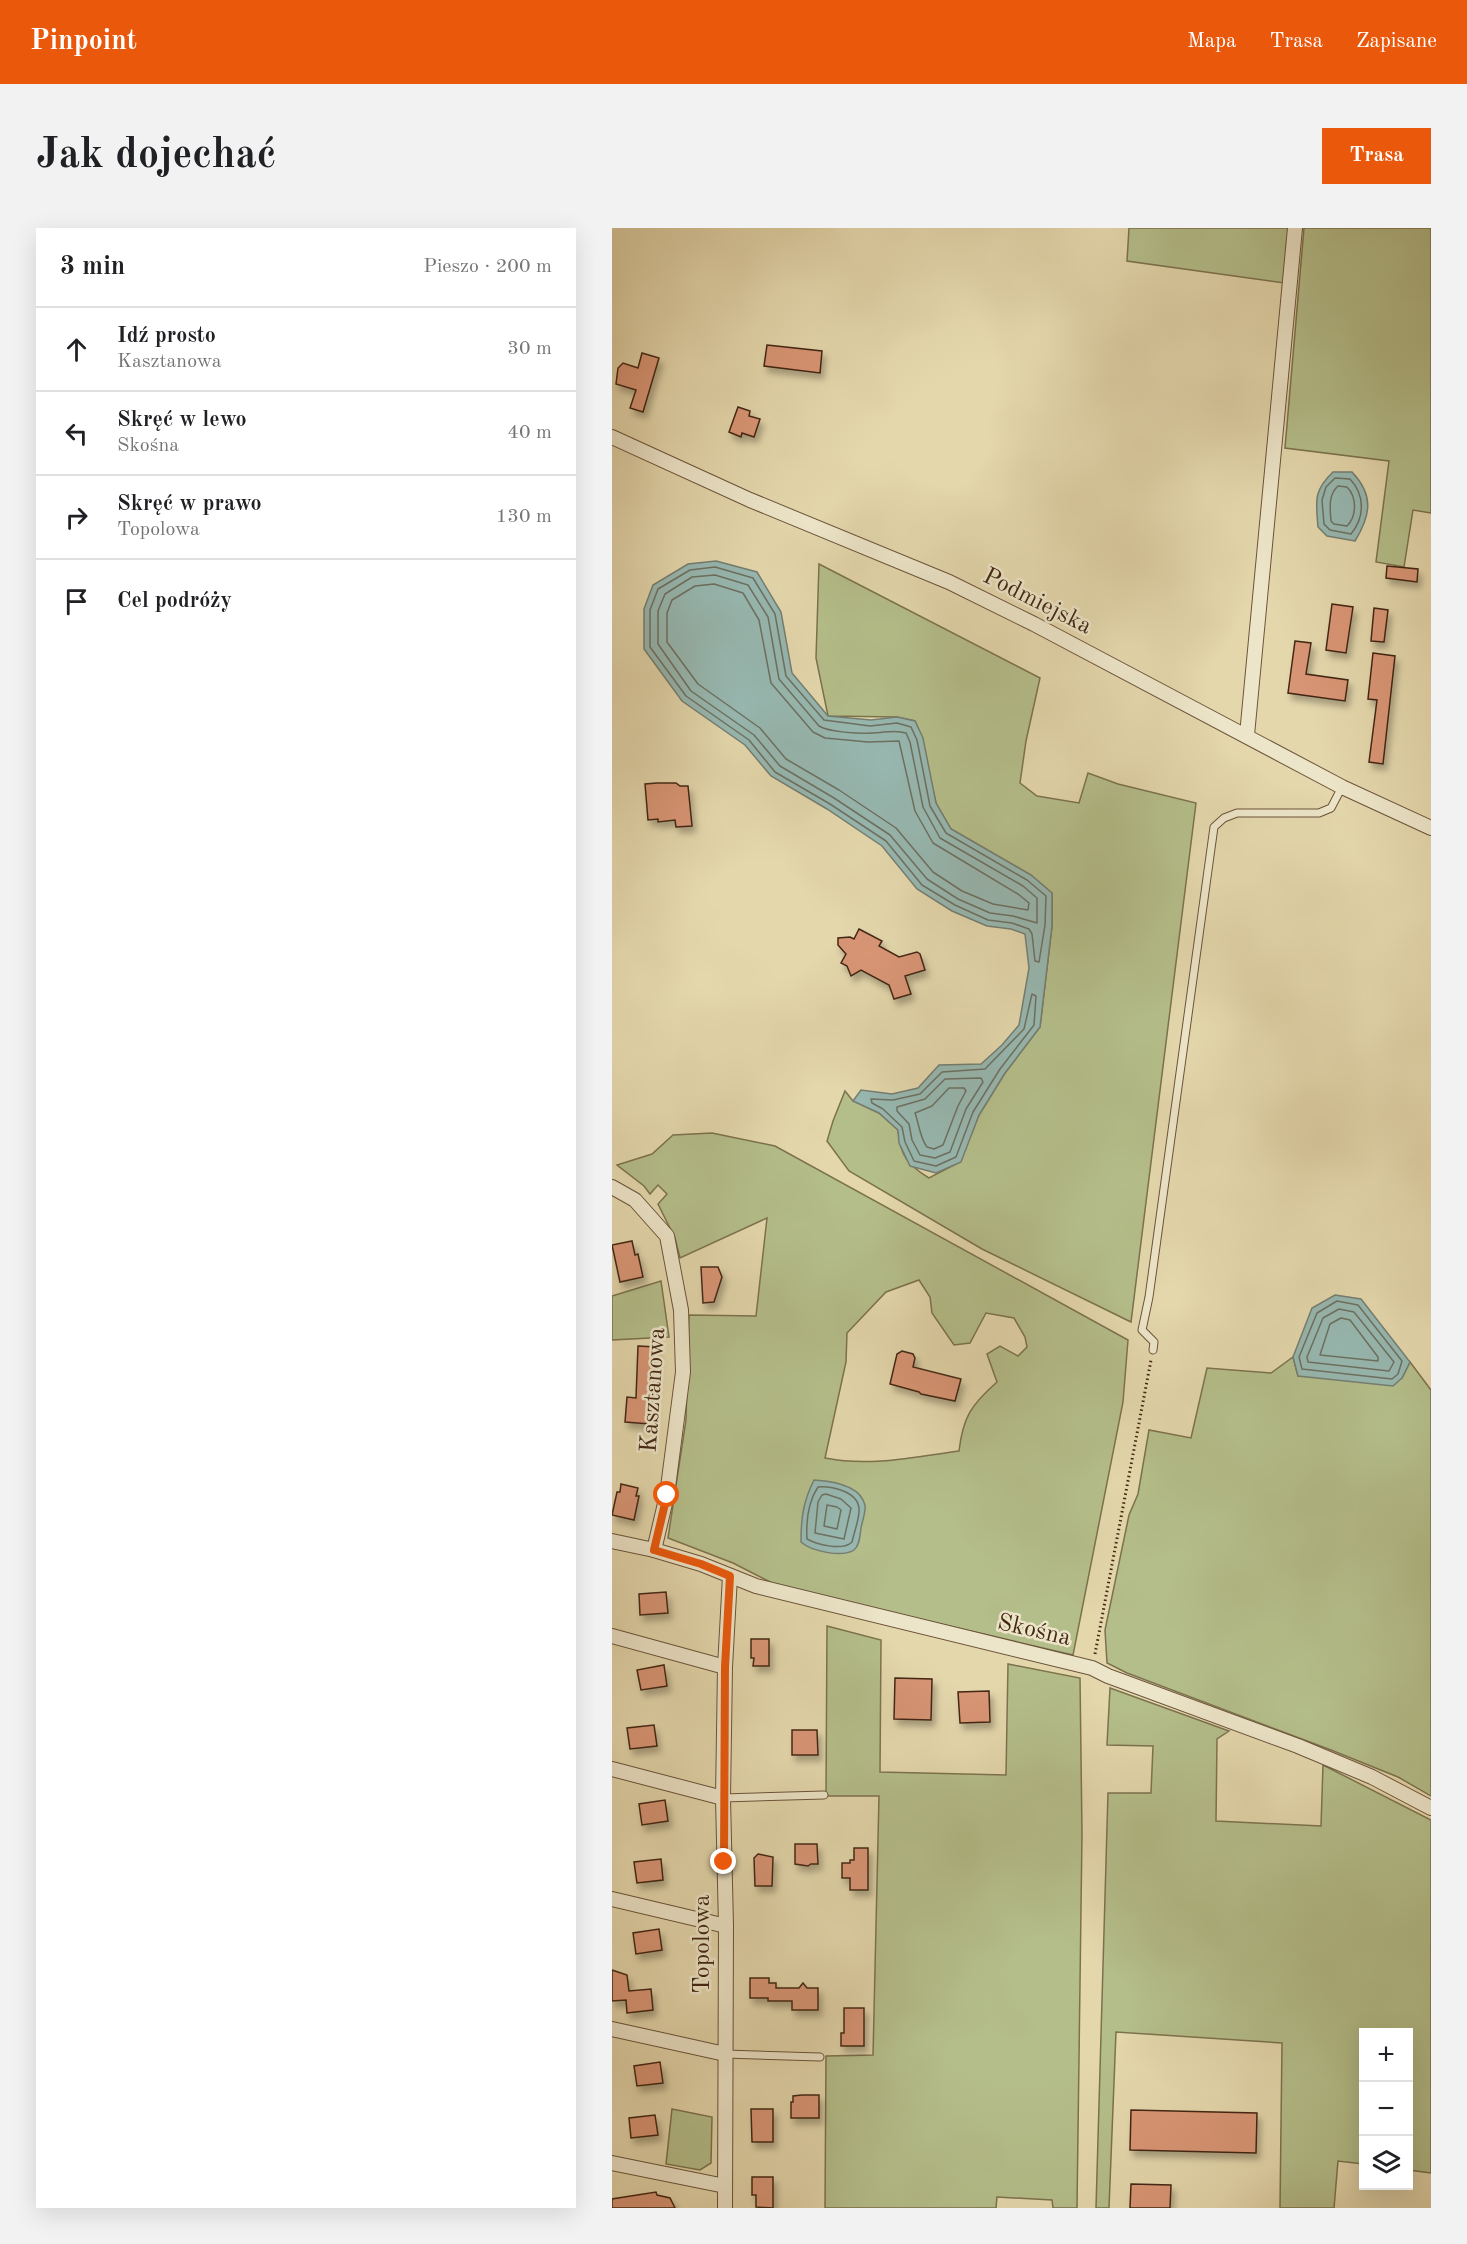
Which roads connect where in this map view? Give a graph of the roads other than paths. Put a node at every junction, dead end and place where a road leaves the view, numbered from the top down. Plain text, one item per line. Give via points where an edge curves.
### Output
1 (1295, 228) edge
2 (612, 437) edge
3 (1247, 735) junction
4 (1342, 787) junction
5 (1431, 828) edge
6 (612, 1187) edge
7 (1153, 1350) road end
8 (612, 1541) edge
9 (654, 1550) junction
10 (730, 1576) junction
11 (612, 1636) edge
12 (725, 1667) junction
13 (612, 1769) edge
14 (824, 1794) dead end
15 (723, 1798) junction
16 (1431, 1808) edge
17 (612, 1899) edge
18 (726, 1926) junction
19 (612, 2029) edge
20 (725, 2054) junction
21 (820, 2057) dead end
22 (612, 2163) edge
23 (725, 2186) junction
24 (725, 2208) edge

1 - 3 street
2 - 3 street, Podmiejska via 750,500 949,582
3 - 4 street, Podmiejska
4 - 5 street, Podmiejska
4 - 7 lane via 1330,808 1318,813 1238,813 1214,827 1142,1330 1154,1342
6 - 9 street, Kasztanowa via 634,1200 667,1236 681,1310 682,1372 667,1495
8 - 9 street, Skośna
9 - 10 street, Skośna
10 - 12 street, Topolowa
10 - 16 street, Skośna via 756,1586 1092,1668 1330,1759
11 - 12 street
12 - 15 street, Topolowa
13 - 15 street
14 - 15 lane
15 - 18 street, Topolowa
17 - 18 street
18 - 20 street, Topolowa
19 - 20 street
20 - 21 lane
20 - 23 street, Topolowa
22 - 23 street
23 - 24 street, Topolowa

